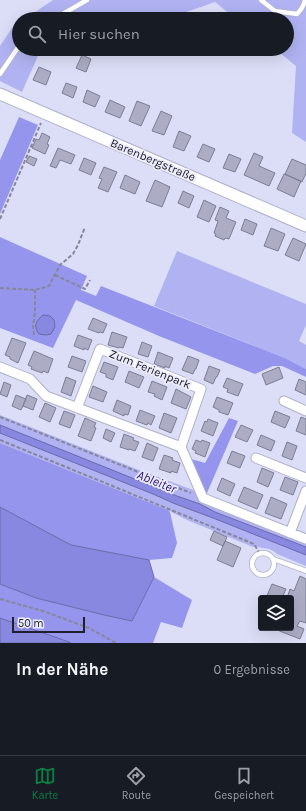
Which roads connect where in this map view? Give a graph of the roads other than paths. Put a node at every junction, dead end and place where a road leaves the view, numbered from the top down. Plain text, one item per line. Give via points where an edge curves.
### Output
1 (87, 0) edge
2 (261, 0) edge
3 (305, 0) edge
4 (66, 12) edge
5 (282, 12) edge
6 (294, 14) edge
7 (12, 56) edge
8 (0, 74) edge
9 (0, 94) edge
10 (306, 226) edge
11 (0, 367) edge
12 (284, 401) dead end
13 (77, 408) junction
14 (306, 411) edge
15 (181, 447) junction
16 (256, 458) dead end
17 (306, 478) edge
18 (306, 491) edge
19 (290, 532) junction
20 (306, 539) edge
21 (272, 559) junction
22 (306, 571) edge

1 - 4 lane
2 - 5 lane via 275,11
3 - 6 lane via 301,10
7 - 8 lane
9 - 10 street, Barenbergstraße
11 - 13 street via 30,379 46,396
12 - 14 street
13 - 15 street
13 - 15 street, Zum Ferienpark via 100,349 201,389
15 - 19 street via 203,498
16 - 17 street
18 - 19 street
19 - 20 street
21 - 21 lane via 274,566 271,572 258,573 254,568 254,558 260,554 267,554
21 - 22 lane

